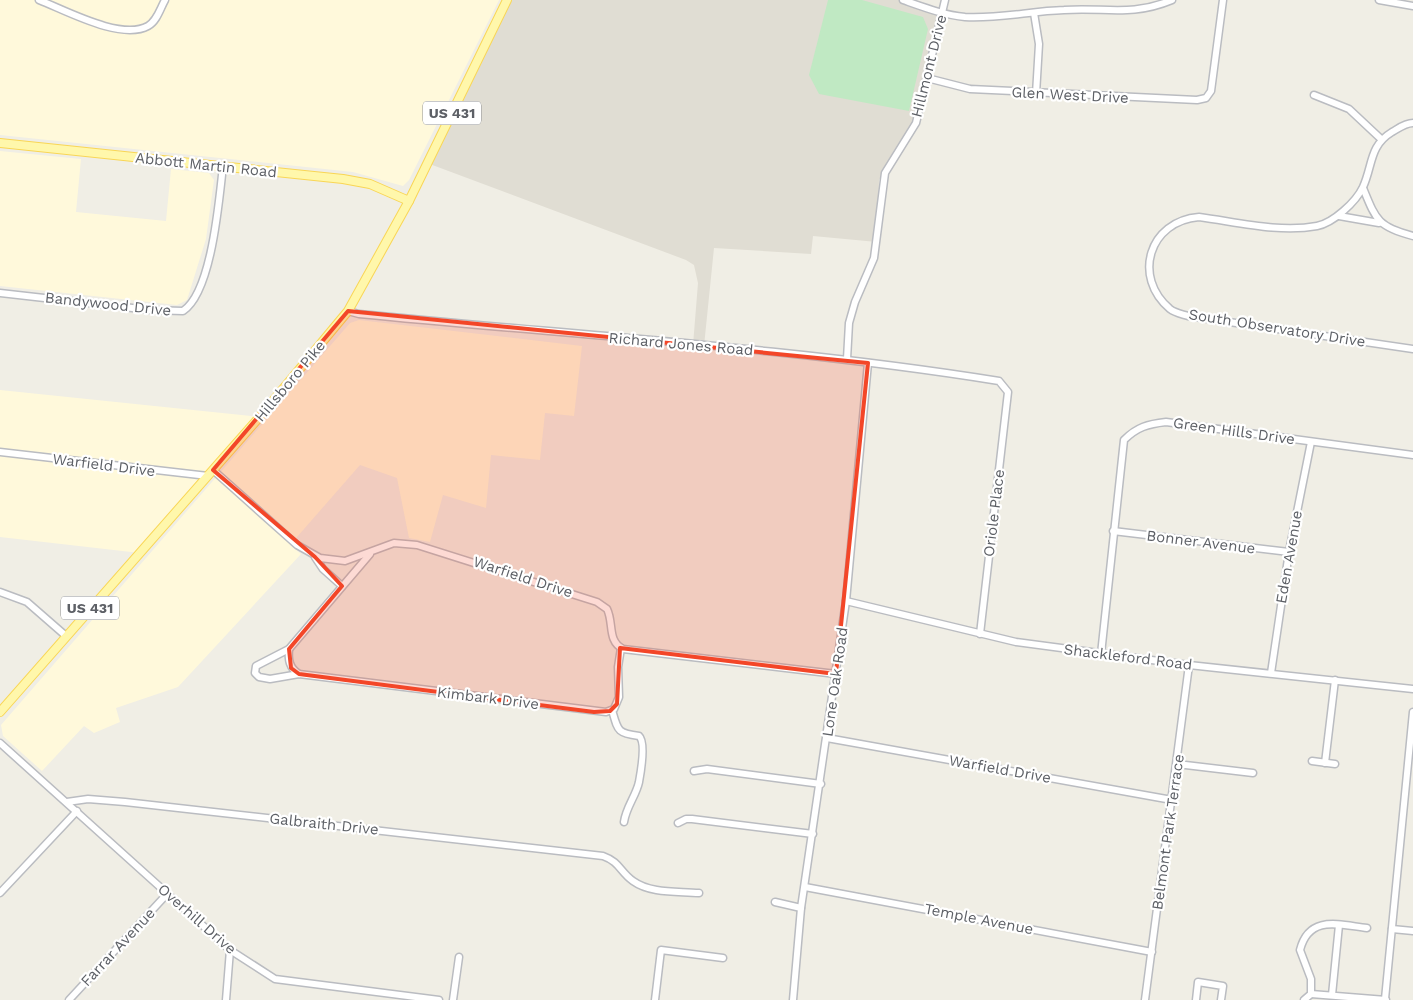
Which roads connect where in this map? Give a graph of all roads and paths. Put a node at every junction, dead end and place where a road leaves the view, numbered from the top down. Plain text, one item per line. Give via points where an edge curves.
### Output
1 (39, 0) edge
2 (164, 0) edge
3 (507, 0) edge
4 (903, 0) edge
5 (946, 0) edge
6 (1172, 0) edge
7 (1223, 0) edge
8 (1379, 0) edge
9 (1413, 6) edge
10 (1034, 12) junction
11 (942, 13) junction
12 (927, 78) junction
13 (1036, 94) junction
14 (1314, 96) dead end
15 (1411, 123) edge
16 (1381, 139) junction
17 (0, 143) edge
18 (223, 166) junction
19 (1362, 188) junction
20 (409, 201) junction
21 (1339, 216) junction
22 (1379, 222) junction
23 (1413, 236) edge
24 (0, 292) edge
25 (348, 311) junction
26 (1413, 349) edge
27 (847, 359) junction
28 (868, 363) junction
29 (1008, 392) joint
30 (1311, 442) junction
31 (0, 452) edge
32 (1413, 455) edge
33 (211, 473) junction
34 (1113, 531) junction
35 (1289, 552) junction
36 (372, 553) junction
37 (315, 557) junction
38 (342, 586) junction
39 (0, 592) edge
40 (846, 601) junction
41 (980, 634) junction
42 (66, 636) junction
43 (621, 648) junction
44 (289, 649) junction
45 (1101, 654) junction
46 (1190, 665) junction
47 (1270, 673) junction
48 (299, 674) junction
49 (836, 674) junction
50 (1335, 680) junction
51 (1413, 689) edge
52 (612, 710) junction
53 (0, 712) edge
54 (1413, 712) edge
55 (827, 738) junction
56 (0, 743) edge
57 (1312, 761) dead end
58 (1325, 763) junction
59 (1177, 764) junction
60 (1335, 764) dead end
61 (694, 771) dead end
62 (1254, 774) dead end
63 (820, 784) junction
64 (1172, 800) junction
65 (67, 802) junction
66 (77, 811) junction
67 (624, 822) dead end
68 (678, 823) dead end
69 (813, 834) junction
70 (805, 887) junction
71 (0, 893) edge
72 (699, 893) dead end
73 (167, 894) junction
74 (775, 902) dead end
75 (802, 908) junction
76 (1339, 925) junction
77 (1367, 928) dead end
78 (1392, 929) junction
79 (1413, 931) edge
80 (230, 950) junction
81 (1152, 952) junction
82 (459, 957) dead end
83 (723, 958) dead end
84 (1311, 994) junction
85 (1332, 995) junction
86 (69, 1000) edge
87 (226, 1000) edge
88 (438, 1000) edge
89 (453, 1000) edge
90 (655, 1000) edge
91 (792, 1000) edge
92 (1145, 1000) edge
93 (1196, 1000) edge
94 (1220, 1000) edge
95 (1304, 1000) edge
96 (1386, 1000) edge

1 - 2 street via 97,24 131,30 147,26 156,19
3 - 20 main road, Hillsboro Pike / US 431
4 - 11 street
5 - 11 street, Hillmont Drive
6 - 10 street via 1122,12 1065,9
7 - 13 street, Glen West Drive via 1211,92 1206,98
8 - 9 street
10 - 11 street via 991,17
10 - 13 street via 1039,44
11 - 12 street, Hillmont Drive
12 - 13 street, Glen West Drive via 970,89
12 - 27 street, Hillmont Drive via 916,123 885,173 874,258 854,302
14 - 16 street via 1349,109
15 - 16 street
16 - 19 street via 1369,163
17 - 18 main road, Abbott Martin Road
18 - 20 main road, Abbott Martin Road via 343,178 370,184
18 - 24 street, Bandywood Drive via 213,242 195,301 183,311
19 - 21 street
19 - 22 street
20 - 25 main road, Hillsboro Pike / US 431
21 - 22 street
21 - 26 street, South Observatory Drive via 1319,226 1291,228 1199,216 1185,218 1159,236 1151,250 1150,269 1155,292 1171,310 1188,316
22 - 23 street via 1395,232
25 - 27 street, Richard Jones Road
25 - 33 main road, Hillsboro Pike / US 431
27 - 28 street, Richard Jones Road
28 - 29 street, Richard Jones Road via 999,381
28 - 40 street, Lone Oak Road
29 - 41 street, Oriole Place
30 - 32 street, Green Hills Drive
30 - 34 street, Green Hills Drive via 1166,422 1136,429 1124,440
30 - 35 street, Eden Avenue
31 - 33 street, Warfield Drive
33 - 37 street, Warfield Drive
33 - 42 main road, Hillsboro Pike / US 431
34 - 35 street, Bonner Avenue
34 - 45 street, Green Hills Drive
35 - 47 street, Eden Avenue
36 - 37 street, Warfield Drive via 346,561
36 - 38 street, Kimbark Drive
36 - 43 street, Warfield Drive via 394,543 418,545 594,601 607,609 613,639
37 - 38 street
38 - 44 street, Kimbark Drive
39 - 42 street via 27,602
40 - 41 street, Shackleford Road
40 - 49 street, Lone Oak Road
41 - 45 street, Shackleford Road
42 - 53 main road, Hillsboro Pike / US 431
43 - 49 street
43 - 52 street via 618,697
44 - 48 street via 292,668
44 - 48 street, Kimbark Drive via 258,664 255,672 266,679
45 - 46 street, Shackleford Road
46 - 47 street, Shackleford Road
46 - 59 street, Belmont Park Terrace
47 - 50 street, Shackleford Road
48 - 52 street, Kimbark Drive via 594,712
49 - 55 street, Lone Oak Road
50 - 51 street, Shackleford Road
50 - 58 street
52 - 67 street via 618,730 639,736 644,744 639,783
54 - 78 street
55 - 63 street, Lone Oak Road
55 - 64 street, Warfield Drive
56 - 65 street, Overhill Drive
57 - 58 street
58 - 60 street
59 - 62 street
59 - 64 street, Belmont Park Terrace
61 - 63 street via 708,769
63 - 69 street, Lone Oak Road
64 - 81 street, Belmont Park Terrace
65 - 66 street, Overhill Drive
65 - 72 street, Galbraith Drive via 88,799 125,802 581,853 615,860 631,880 641,886 653,890
66 - 71 street
66 - 73 street, Overhill Drive
68 - 69 street via 692,819
69 - 70 street, Lone Oak Road
70 - 75 street, Lone Oak Road
70 - 81 street, Temple Avenue
73 - 80 street, Overhill Drive
73 - 86 street, Farrar Avenue
74 - 75 street
75 - 91 street, Lone Oak Road
76 - 77 street
76 - 84 street via 1315,926 1302,944 1300,952 1311,979
76 - 85 street
78 - 79 street
78 - 96 street
80 - 87 street
80 - 88 street, Overhill Drive via 275,979
81 - 92 street, Belmont Park Terrace
82 - 89 street
83 - 90 street via 661,950
84 - 85 street
84 - 95 street
85 - 96 street
93 - 94 street via 1198,982 1223,986

